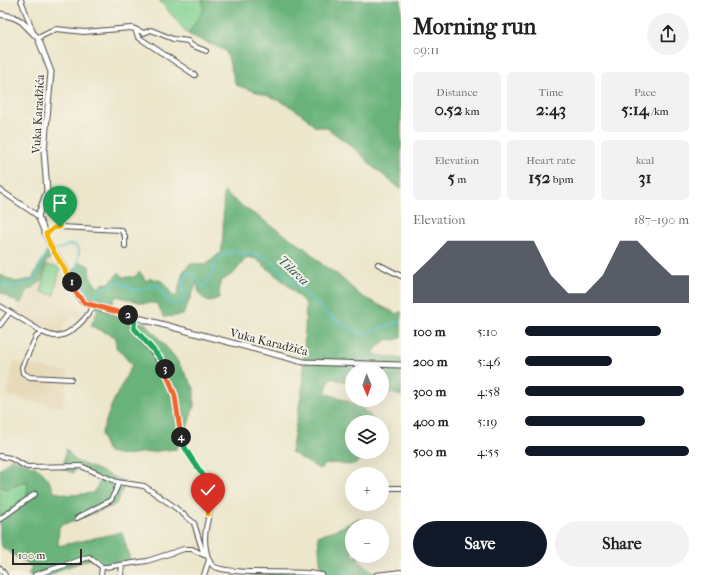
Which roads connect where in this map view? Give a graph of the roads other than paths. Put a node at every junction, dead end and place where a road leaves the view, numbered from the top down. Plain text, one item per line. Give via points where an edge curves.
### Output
1 (21, 0) edge
2 (0, 14) edge
3 (135, 30) junction
4 (33, 32) junction
5 (38, 38) junction
6 (206, 51) dead end
7 (195, 75) dead end
8 (0, 190) edge
9 (38, 216) junction
10 (46, 234) junction
11 (125, 246) dead end
12 (378, 264) dead end
13 (401, 276) edge
14 (0, 306) edge
15 (93, 306) junction
16 (10, 312) junction
17 (135, 317) junction
18 (0, 324) edge
19 (42, 332) junction
20 (401, 366) edge
21 (71, 379) dead end
22 (0, 456) edge
23 (119, 482) junction
24 (389, 488) edge
25 (401, 488) edge
26 (34, 494) dead end
27 (78, 518) dead end
28 (0, 519) edge
29 (209, 560) junction
30 (122, 565) junction
31 (102, 567) junction
32 (0, 568) edge
33 (401, 572) edge
34 (6, 575) edge
35 (35, 575) edge
36 (101, 575) edge
37 (121, 575) edge
38 (204, 575) edge
39 (322, 575) edge
40 (376, 575) edge
41 (383, 575) edge

1 - 4 street, Vuka Karadžića
2 - 4 street via 13,16
3 - 5 street via 131,28 84,32 56,29
3 - 6 street via 144,33 151,30 173,39 188,41 191,45
3 - 7 street via 138,37
4 - 5 street, Vuka Karadžića
5 - 9 street, Vuka Karadžića via 51,72 44,151 47,191
8 - 9 street
9 - 10 street, Vuka Karadžića
10 - 11 street via 60,227 121,230 125,236
10 - 15 street, Vuka Karadžića via 78,296
12 - 13 street
14 - 16 street
15 - 17 street, Vuka Karadžića
15 - 19 street via 81,323 63,335
16 - 18 street
16 - 19 street
17 - 20 street, Vuka Karadžića via 304,362
17 - 29 street via 134,328 161,359 166,371 175,396 183,445 213,492 205,528
19 - 21 street via 26,356 22,367 23,373 30,377
22 - 23 street via 27,467 81,466
23 - 27 street via 111,500
23 - 29 street via 132,483 152,491 191,521 196,527 202,549
24 - 25 street
26 - 28 street
29 - 30 street via 192,548 147,561
29 - 38 street
29 - 39 street via 214,566 234,572 263,575 306,572
30 - 31 street
30 - 37 street
31 - 35 street via 89,557
31 - 36 street
32 - 34 street
33 - 41 street
40 - 41 street

